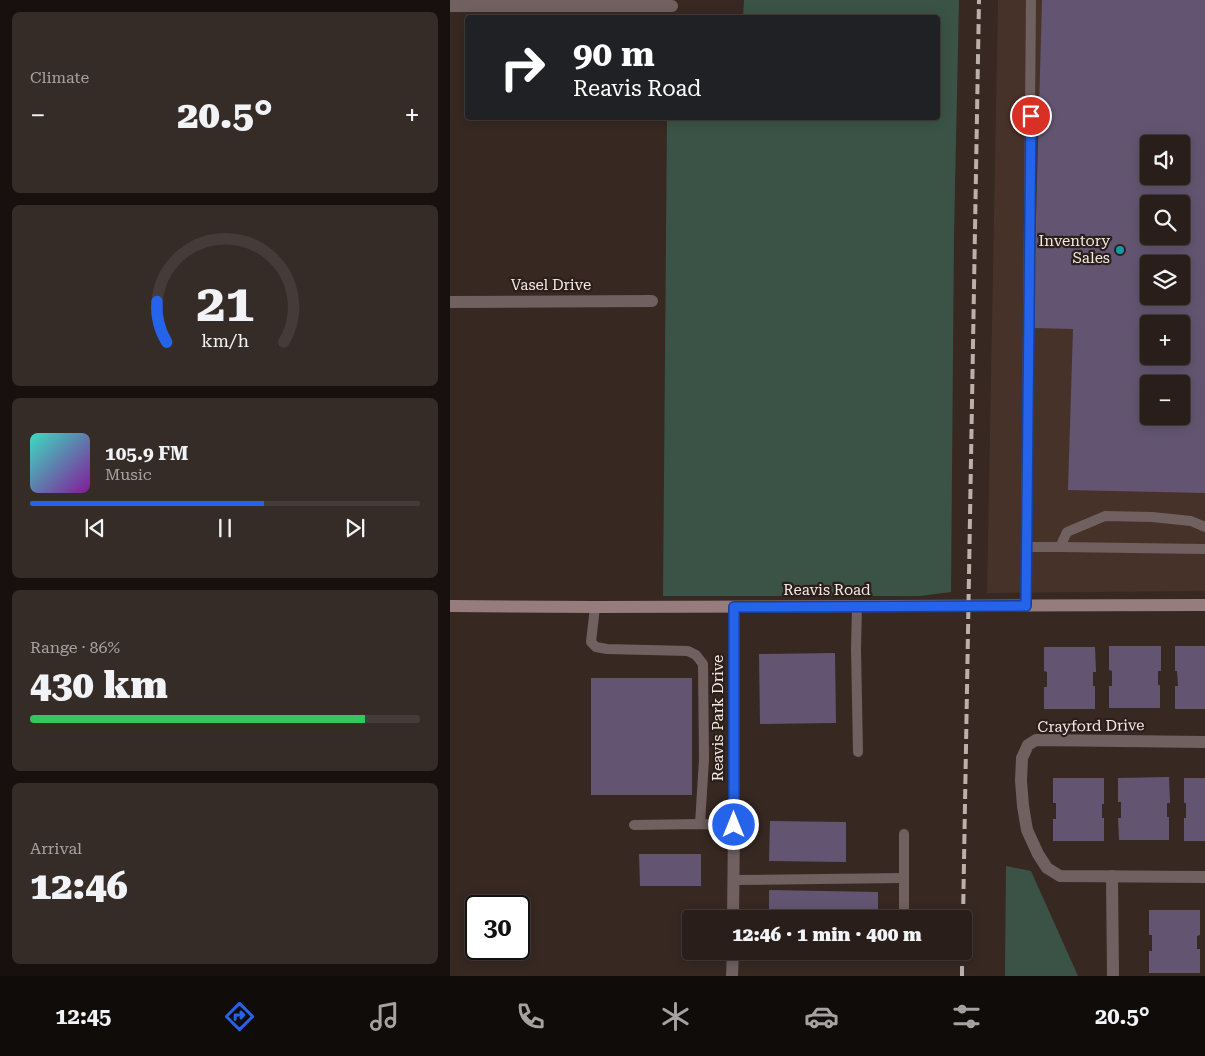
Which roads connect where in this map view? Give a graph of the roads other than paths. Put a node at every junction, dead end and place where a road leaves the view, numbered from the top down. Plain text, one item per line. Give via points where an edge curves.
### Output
1 (1031, 0) edge
2 (450, 6) edge
3 (672, 6) dead end
4 (652, 301) dead end
5 (450, 302) edge
6 (1205, 527) edge
7 (1026, 546) junction
8 (1060, 547) junction
9 (1205, 549) edge
10 (450, 606) edge
11 (857, 606) junction
12 (1026, 606) junction
13 (1205, 606) edge
14 (595, 607) junction
15 (734, 607) junction
16 (1205, 742) edge
17 (858, 752) dead end
18 (700, 824) junction
19 (634, 825) dead end
20 (734, 825) junction
21 (904, 834) dead end
22 (1112, 876) junction
23 (1205, 877) edge
24 (904, 878) junction
25 (734, 880) junction
26 (733, 910) edge
27 (904, 910) edge
28 (732, 960) edge
29 (1113, 975) edge
30 (732, 976) edge

1 - 7 lane
2 - 3 street
4 - 5 street, Vasel Drive
6 - 8 lane via 1191,521 1105,516 1067,532
7 - 8 lane
7 - 12 lane
8 - 9 lane
10 - 14 street, Reavis Road
11 - 12 street, Reavis Road
11 - 15 street, Reavis Road
11 - 17 lane
12 - 13 street, Reavis Road
14 - 15 street, Reavis Road
14 - 18 lane via 591,642 596,647 688,651 703,664 704,759
15 - 20 street, Reavis Park Drive
16 - 22 street, Crayford Drive via 1036,740 1028,745 1022,758 1023,806 1027,830 1038,854 1047,868 1060,876
18 - 19 lane
18 - 20 lane
20 - 25 street, Reavis Park Drive
21 - 24 lane
22 - 23 street, Crayford Drive
22 - 29 street
24 - 25 lane
24 - 27 lane
25 - 26 street, Reavis Park Drive
28 - 30 street

